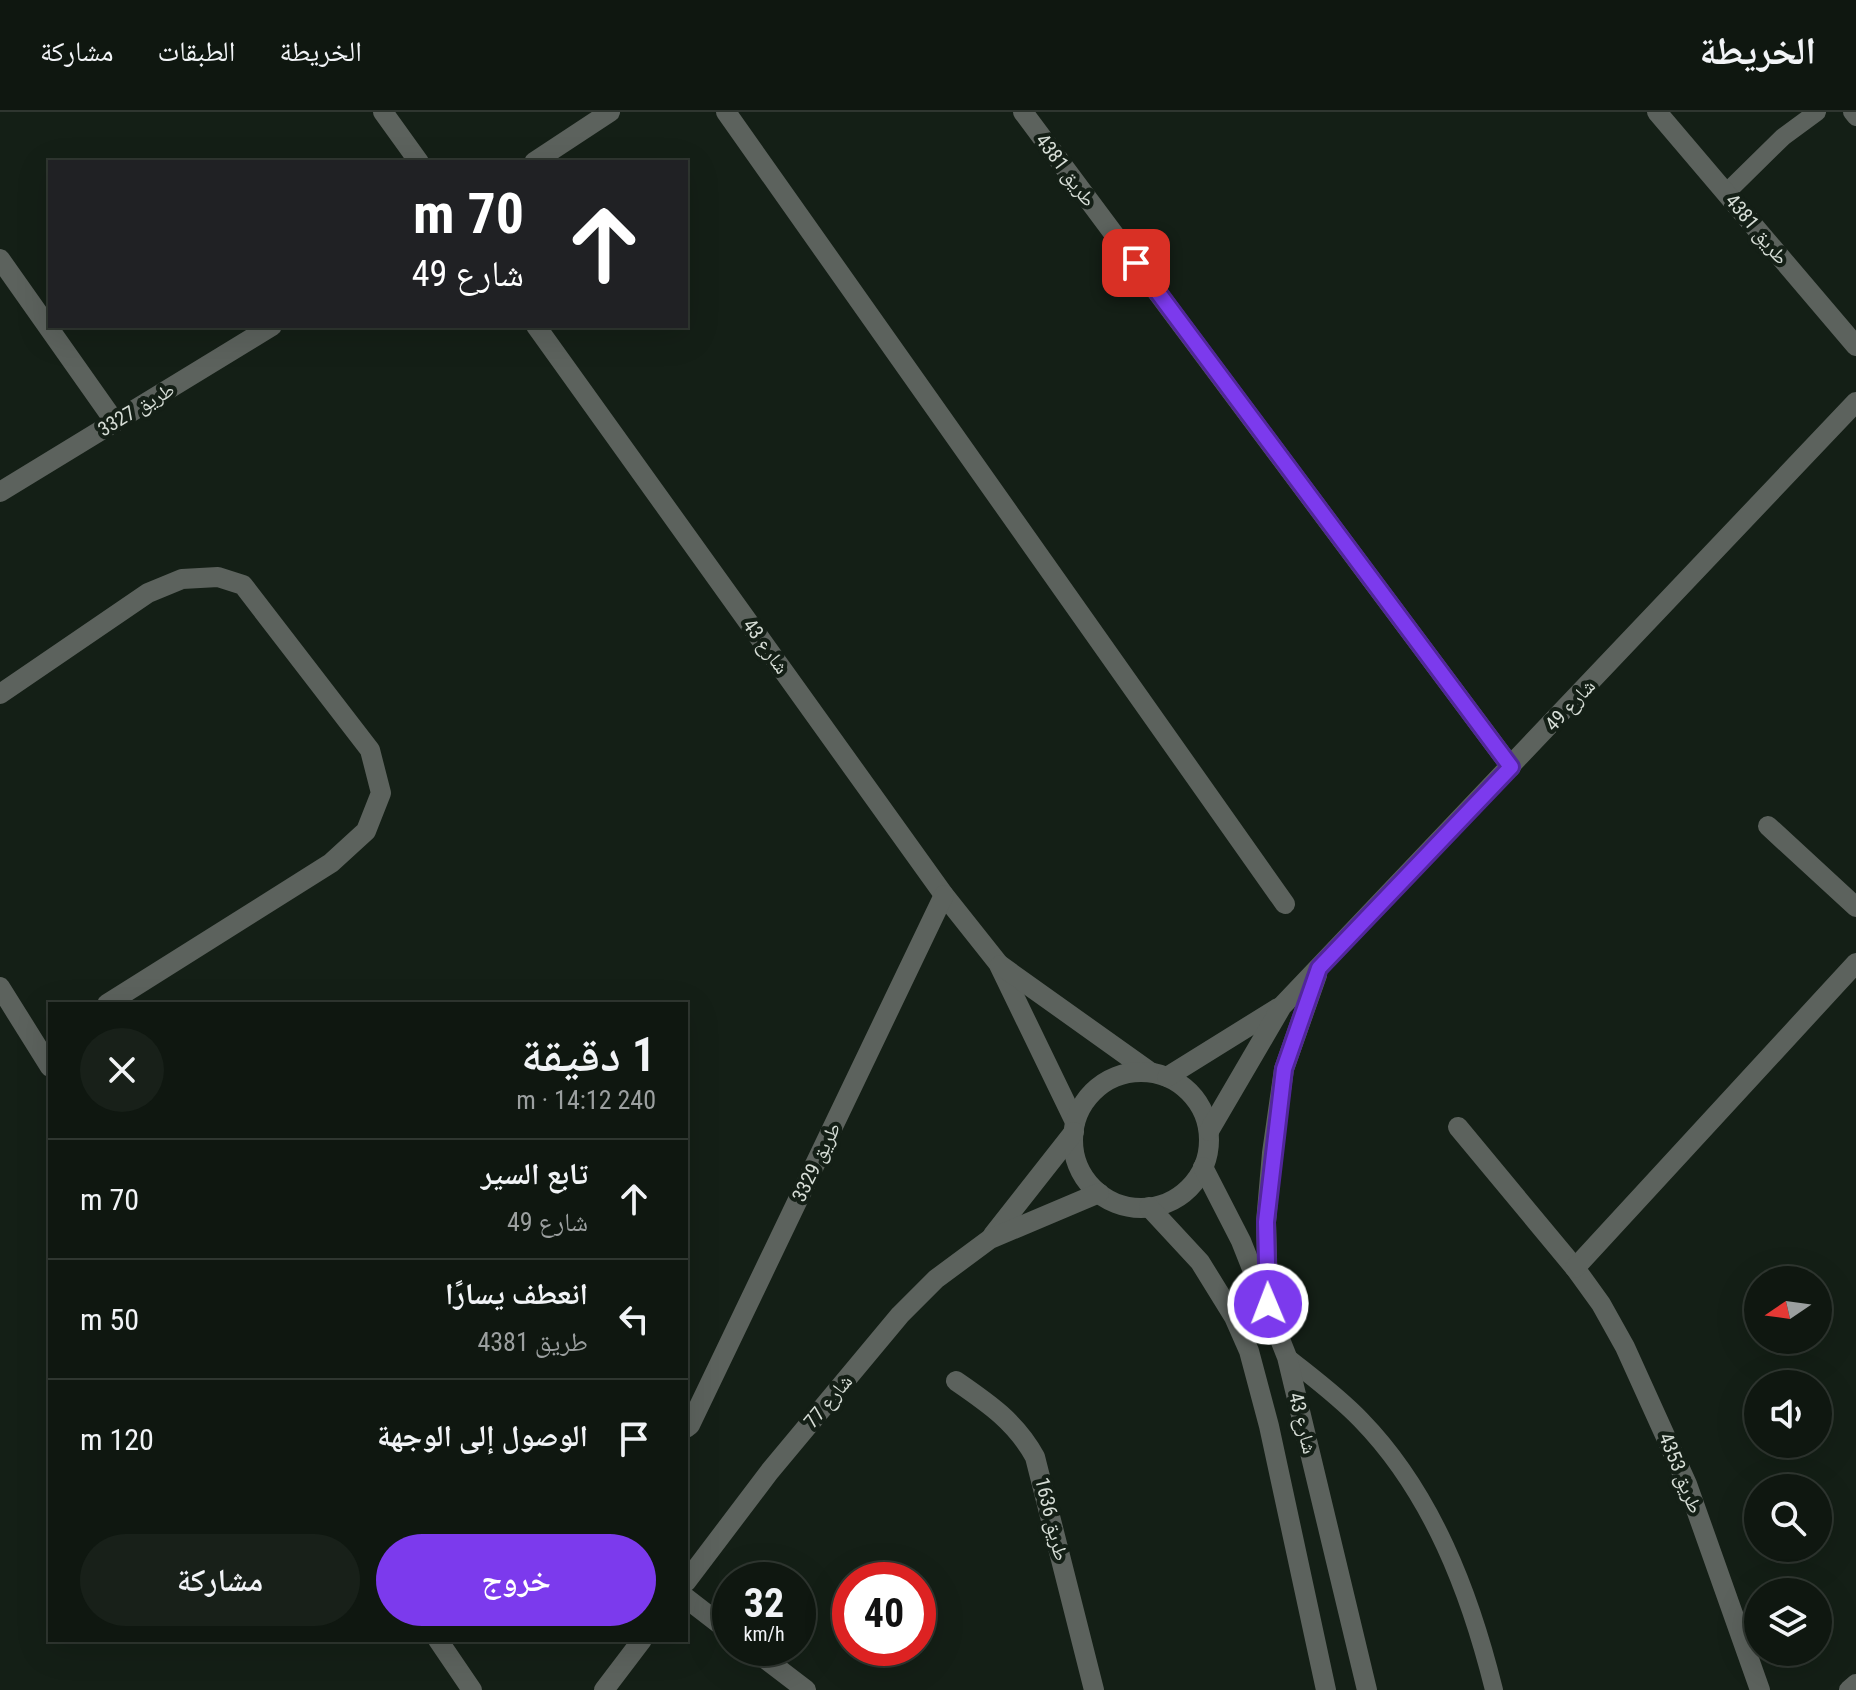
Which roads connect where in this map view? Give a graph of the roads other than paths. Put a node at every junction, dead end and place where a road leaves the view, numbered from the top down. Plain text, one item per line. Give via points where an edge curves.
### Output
1 (383, 112) edge
2 (610, 112) edge
3 (726, 112) edge
4 (1023, 112) edge
5 (1657, 112) edge
6 (1817, 112) edge
7 (1852, 112) edge
8 (1856, 117) edge
9 (418, 160) edge
10 (537, 160) edge
11 (1726, 193) junction
12 (0, 259) edge
13 (48, 327) edge
14 (49, 328) edge
15 (269, 328) edge
16 (537, 328) edge
17 (1856, 346) edge
18 (1856, 402) edge
19 (115, 422) junction
20 (0, 492) edge
21 (0, 694) edge
22 (1511, 767) junction
23 (1768, 826) dead end
24 (944, 895) junction
25 (1285, 904) dead end
26 (1856, 907) edge
27 (998, 963) junction
28 (1856, 963) edge
29 (1319, 968) junction
30 (0, 987) edge
31 (110, 1002) edge
32 (1282, 1006) junction
33 (44, 1044) edge
34 (1159, 1074) junction
35 (1075, 1127) junction
36 (1458, 1127) dead end
37 (1209, 1131) junction
38 (1203, 1167) junction
39 (1099, 1193) junction
40 (1149, 1207) junction
41 (990, 1239) junction
42 (1575, 1268) junction
43 (1268, 1304) junction
44 (1287, 1357) junction
45 (956, 1381) dead end
46 (688, 1425) edge
47 (688, 1579) edge
48 (688, 1600) edge
49 (712, 1618) edge
50 (439, 1642) edge
51 (640, 1642) edge
52 (775, 1666) edge
53 (1856, 1684) edge
54 (472, 1690) edge
55 (604, 1690) edge
56 (806, 1690) edge
57 (1094, 1690) edge
58 (1326, 1690) edge
59 (1367, 1690) edge
60 (1494, 1690) edge
61 (1760, 1690) edge
62 (1849, 1690) edge

1 - 9 street
2 - 10 street
3 - 25 street
4 - 22 street, طريق 4381
5 - 11 street, طريق 4381
6 - 11 lane
7 - 8 lane
11 - 17 street, طريق 4381
12 - 13 street
14 - 19 street
15 - 19 street, طريق 3327
16 - 24 street, شارع 43
18 - 22 street, شارع 49
19 - 20 street, طريق 3327
21 - 31 street via 148,593 182,579 218,577 243,585 370,750 381,793 366,831 331,863
22 - 29 street, شارع 49
23 - 26 street
24 - 27 street, شارع 43
24 - 46 street, طريق 3329
27 - 34 street, شارع 43
27 - 35 street, شارع 43
28 - 42 street
29 - 32 street, شارع 49
29 - 43 street via 1284,1069 1266,1222
30 - 33 street
32 - 34 street, شارع 49
32 - 37 street, شارع 49
34 - 35 street via 1131,1072 1104,1083 1083,1104
34 - 37 street via 1183,1085 1195,1098
35 - 39 street via 1077,1163
35 - 41 street, شارع 77
36 - 42 street, طريق 4353
37 - 38 street
38 - 40 street via 1191,1187 1171,1201
38 - 43 street, شارع 43
39 - 40 street via 1131,1207
39 - 41 street, شارع 77
40 - 58 street, شارع 43 via 1200,1262 1249,1351
41 - 47 street, شارع 77 via 936,1279 900,1315
42 - 61 street, طريق 4353 via 1607,1314 1668,1437
43 - 44 street, شارع 43
44 - 59 street, شارع 43
44 - 60 lane via 1363,1421 1421,1501 1467,1597
45 - 57 street, طريق 1636 via 1011,1421 1035,1457
48 - 49 street
50 - 54 street
51 - 55 street
52 - 56 street
53 - 62 street

